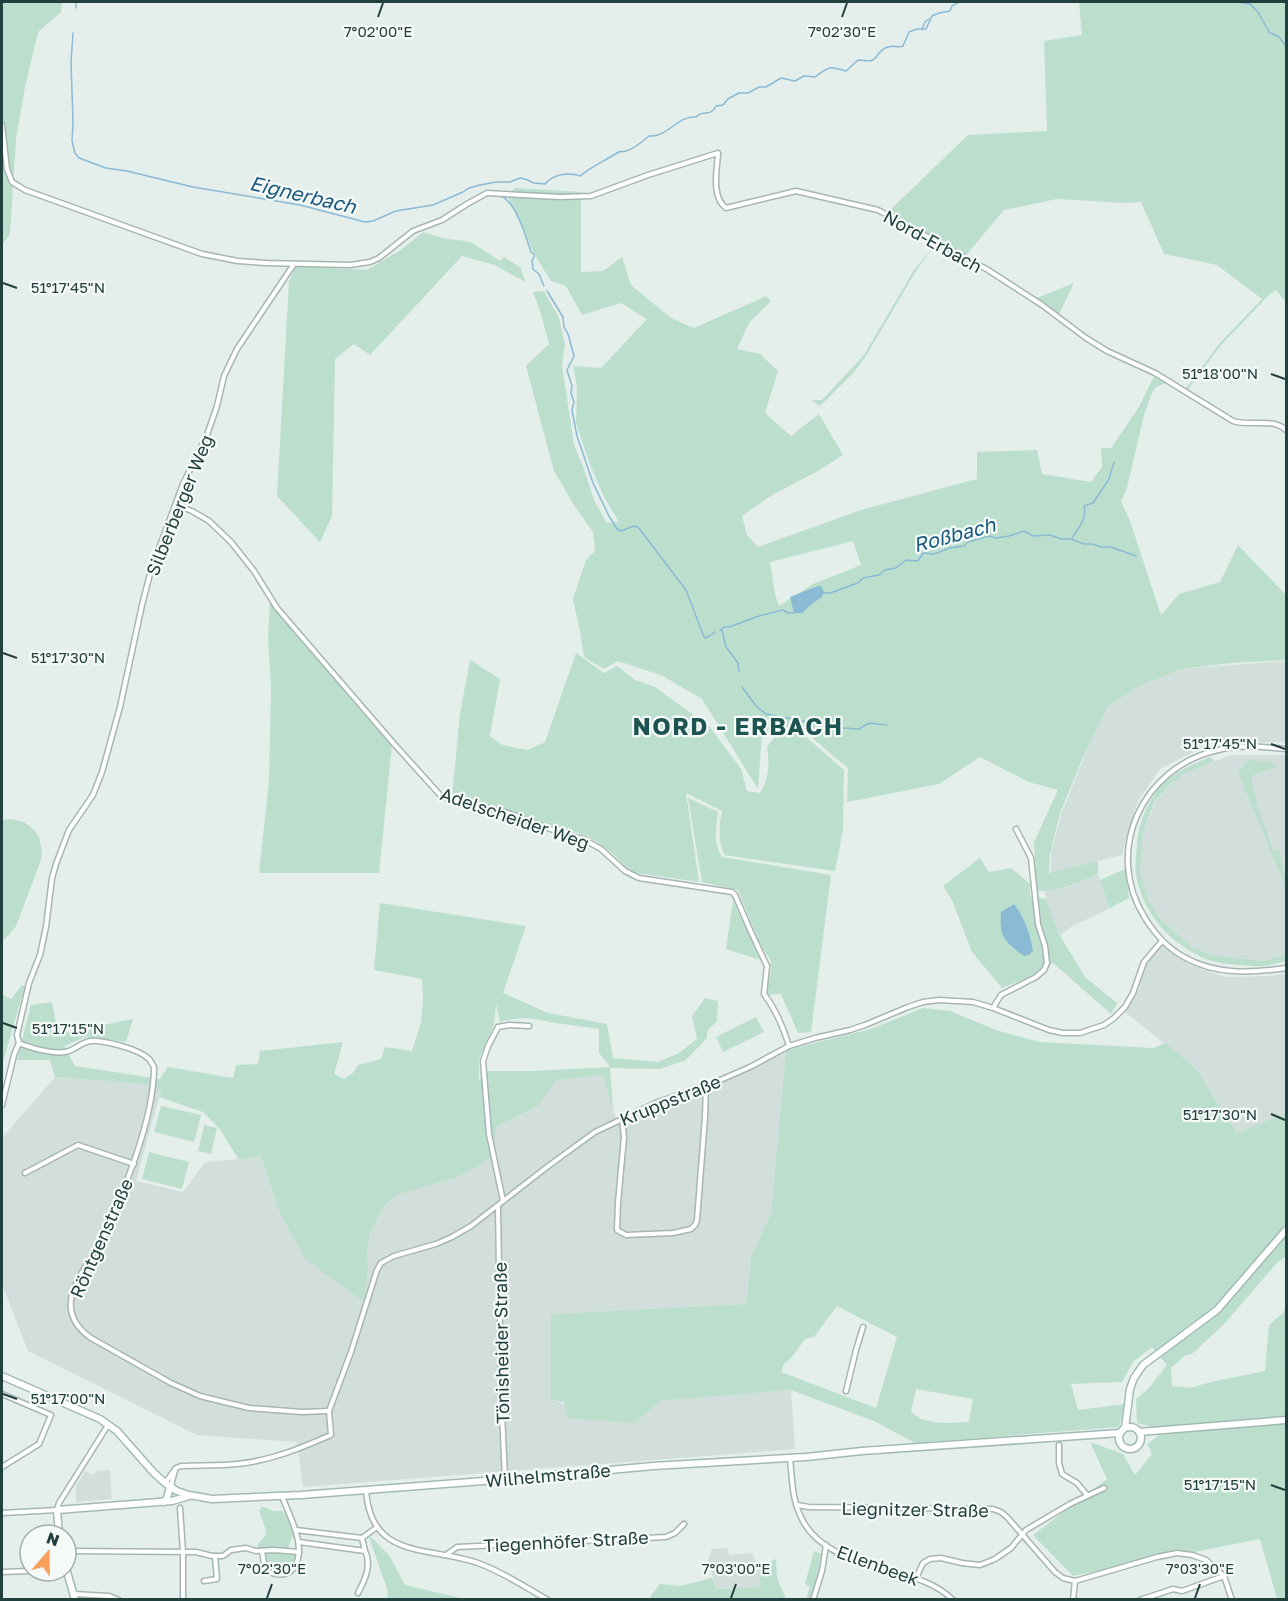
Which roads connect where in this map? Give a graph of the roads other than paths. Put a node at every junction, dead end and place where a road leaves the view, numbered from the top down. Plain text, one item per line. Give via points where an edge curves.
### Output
1 (2, 125) edge
2 (294, 264) junction
3 (1287, 430) edge
4 (176, 505) junction
5 (1287, 749) edge
6 (1016, 829) dead end
7 (1162, 941) junction
8 (1287, 968) edge
9 (993, 1008) junction
10 (529, 1026) dead end
11 (19, 1043) junction
12 (789, 1046) junction
13 (706, 1085) junction
14 (2, 1105) edge
15 (622, 1119) junction
16 (134, 1164) junction
17 (26, 1173) dead end
18 (503, 1202) junction
19 (498, 1206) junction
20 (1287, 1230) edge
21 (863, 1327) dead end
22 (2, 1376) edge
23 (846, 1391) dead end
24 (2, 1394) edge
25 (329, 1411) junction
26 (1128, 1411) junction
27 (1287, 1420) edge
28 (108, 1424) junction
29 (1137, 1431) junction
30 (1122, 1432) junction
31 (1059, 1445) dead end
32 (790, 1457) junction
33 (2, 1467) edge
34 (505, 1479) junction
35 (168, 1485) junction
36 (1104, 1488) dead end
37 (366, 1490) junction
38 (189, 1495) junction
39 (1087, 1495) junction
40 (282, 1496) junction
41 (63, 1497) junction
42 (164, 1502) junction
43 (797, 1505) junction
44 (180, 1508) dead end
45 (69, 1509) junction
46 (57, 1510) junction
47 (2, 1514) edge
48 (58, 1523) edge
49 (684, 1524) dead end
50 (377, 1527) junction
51 (296, 1530) junction
52 (1022, 1535) junction
53 (362, 1538) junction
54 (299, 1542) junction
55 (826, 1545) junction
56 (78, 1551) edge
57 (262, 1551) junction
58 (365, 1551) junction
59 (183, 1552) junction
60 (299, 1552) junction
61 (446, 1555) junction
62 (215, 1556) junction
63 (18, 1571) edge
64 (2, 1572) edge
65 (1224, 1576) junction
66 (916, 1578) junction
67 (204, 1581) dead end
68 (1075, 1581) junction
69 (358, 1593) dead end
70 (74, 1597) edge
71 (119, 1599) edge
72 (183, 1599) edge
73 (548, 1599) edge
74 (813, 1599) edge
75 (953, 1599) edge
76 (1073, 1599) edge
77 (1140, 1599) edge
78 (1232, 1599) edge

1 - 2 street via 12,182 25,190 202,254 238,261
2 - 3 street, Nord-Erbach via 370,262 413,231 442,220 487,193 591,196 718,153 717,194 719,203 726,208 796,191 878,210 988,270 1107,351 1155,373 1233,421 1280,424
2 - 4 street, Silberberger Weg via 237,349 224,376 207,435
4 - 11 street, Silberberger Weg via 151,570 102,772 93,795 69,830 56,864 46,927 18,1027
4 - 12 street, Adelscheider Weg via 210,521 231,542 278,608 441,796 508,813 583,839 639,878 732,892 767,966 764,994
5 - 7 street via 1233,747 1200,755 1168,774 1143,802 1130,840 1131,885 1139,909
6 - 9 street via 1031,858 1038,924 1047,963 1036,977 1001,995
7 - 8 street via 1196,963 1223,970
7 - 9 street, Kruppstraße via 1144,962 1125,1007 1094,1030 1063,1033
9 - 12 street, Kruppstraße via 962,1000 923,1002 865,1025
10 - 18 street via 498,1027 483,1061 489,1134
11 - 14 street, Silberberger Weg
11 - 16 street, Röntgenstraße via 66,1052 92,1040 116,1044 149,1059 154,1078
12 - 13 street, Kruppstraße
13 - 15 street, Kruppstraße
13 - 15 street via 698,1220 688,1231 626,1235 617,1230
15 - 18 street, Kruppstraße via 589,1136
16 - 17 street, Röntgenstraße via 78,1145
16 - 25 street, Röntgenstraße via 108,1229 70,1299 72,1317 80,1330 200,1396 249,1408
18 - 19 street, Kruppstraße
19 - 25 street, Kruppstraße via 452,1237 381,1263
19 - 34 street, Tönisheider Straße
20 - 26 main road via 1217,1310 1143,1365 1134,1378
21 - 23 street
22 - 28 main road
24 - 33 street via 51,1415 39,1444
25 - 35 street via 331,1435 267,1460 181,1466
26 - 29 main road
26 - 30 main road
27 - 29 main road
28 - 35 main road
28 - 41 street
29 - 30 main road
29 - 30 main road via 1138,1445 1131,1449 1123,1447
30 - 32 main road, Wilhelmstraße
31 - 39 street via 1062,1474
32 - 34 main road, Wilhelmstraße
32 - 43 street, Ellenbeek
34 - 37 main road, Wilhelmstraße
35 - 38 main road
35 - 42 main road
36 - 39 street
37 - 40 main road, Wilhelmstraße
37 - 50 street via 370,1516
38 - 40 main road, Wilhelmstraße via 212,1499
38 - 42 main road, Wilhelmstraße
39 - 52 street
40 - 51 street
41 - 45 street
41 - 46 street
42 - 45 main road, Wilhelmstraße
43 - 52 street, Liegnitzer Straße via 993,1509 1007,1517
43 - 55 street, Ellenbeek via 808,1529
44 - 59 street
45 - 46 main road, Wilhelmstraße
46 - 47 street, Wilhelmstraße
46 - 48 main road
49 - 61 street, Tiegenhöfer Straße via 666,1537 457,1547
50 - 53 street
50 - 61 street via 402,1546
51 - 53 street
51 - 54 street
52 - 66 street via 996,1559 980,1565 930,1559 923,1563
52 - 68 street, Liegnitzer Straße via 1055,1572
53 - 58 street
54 - 58 street
54 - 60 street
55 - 66 street, Ellenbeek via 860,1562
55 - 74 street
56 - 59 street
57 - 60 street
57 - 60 street via 265,1570 276,1574 294,1569
57 - 62 street via 246,1548
58 - 69 street via 366,1578
59 - 62 street
59 - 72 street
61 - 73 street via 488,1567
62 - 67 street via 217,1579
63 - 64 street
65 - 68 street via 1206,1560 1177,1553
65 - 77 street via 1182,1591 1173,1589
65 - 78 street
66 - 75 street, Ellenbeek
68 - 76 street
70 - 71 street

